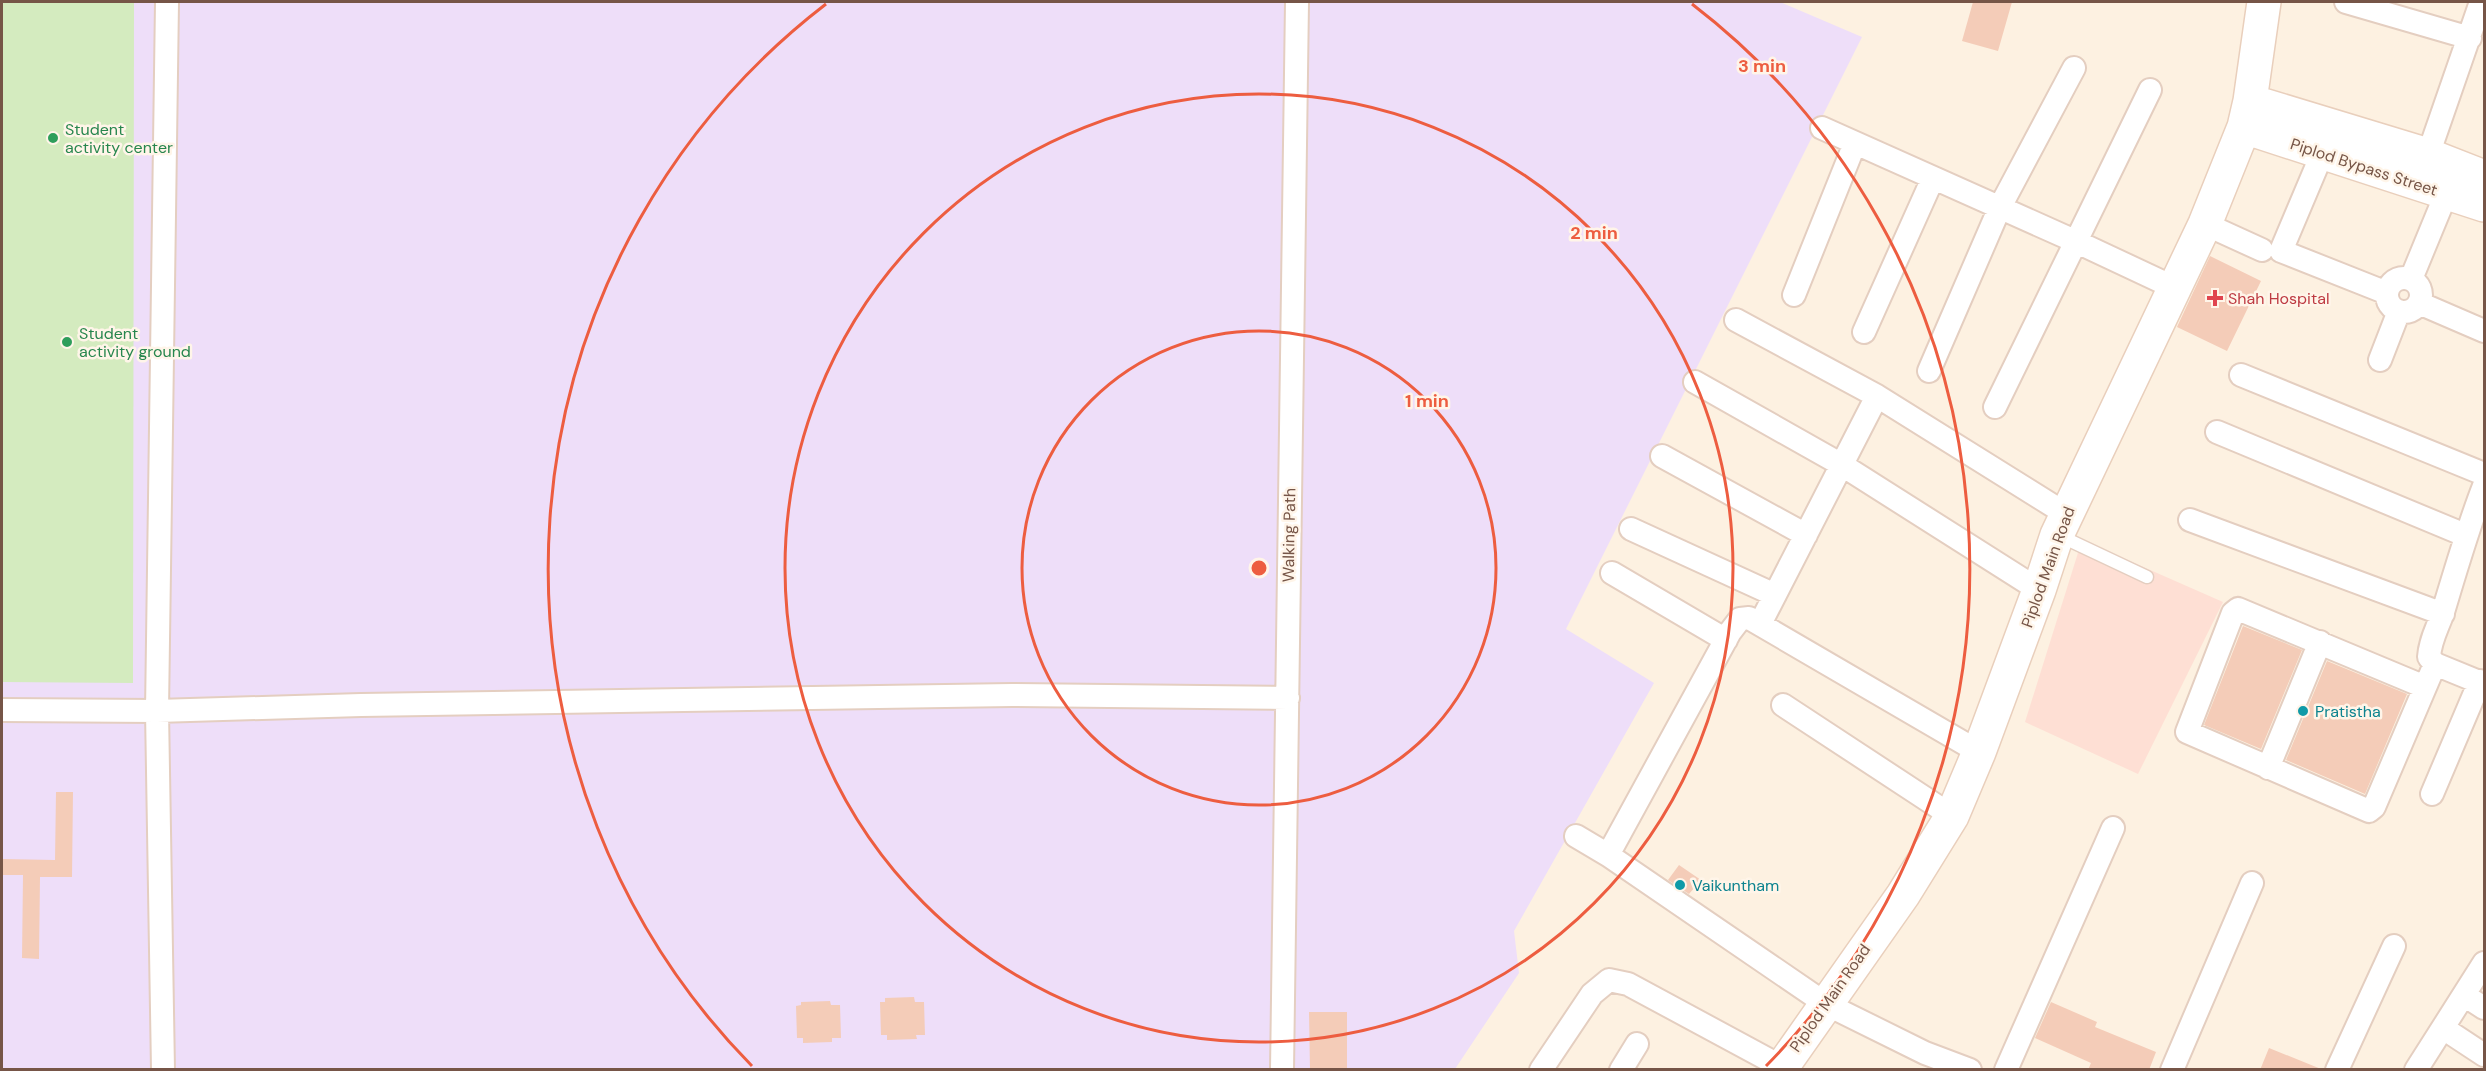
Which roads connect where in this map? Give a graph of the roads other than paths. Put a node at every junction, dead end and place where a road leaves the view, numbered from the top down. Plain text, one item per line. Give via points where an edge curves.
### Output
1 (167, 2) edge
2 (1297, 2) edge
3 (2264, 2) edge
4 (2346, 2) edge
5 (2481, 2) edge
6 (2470, 38) junction
7 (2074, 68) dead end
8 (2150, 90) dead end
9 (2247, 114) junction
10 (1822, 128) dead end
11 (1855, 143) junction
12 (2322, 154) junction
13 (2428, 155) junction
14 (2484, 177) edge
15 (1933, 178) junction
16 (2446, 194) junction
17 (2484, 205) edge
18 (2000, 207) junction
19 (2205, 224) junction
20 (2077, 242) junction
21 (2262, 250) dead end
22 (2175, 288) junction
23 (1794, 296) dead end
24 (2402, 303) junction
25 (1736, 320) dead end
26 (2484, 331) edge
27 (1864, 332) dead end
28 (2380, 360) dead end
29 (1929, 371) dead end
30 (2241, 375) dead end
31 (1695, 382) dead end
32 (1877, 396) junction
33 (1995, 407) dead end
34 (2217, 432) dead end
35 (1662, 456) dead end
36 (1842, 465) junction
37 (2484, 474) edge
38 (2484, 486) edge
39 (2190, 520) dead end
40 (2061, 524) junction
41 (1631, 529) dead end
42 (1806, 535) junction
43 (2465, 535) junction
44 (1612, 573) dead end
45 (2147, 577) dead end
46 (2039, 590) junction
47 (1775, 595) junction
48 (2443, 614) junction
49 (1760, 624) junction
50 (1726, 640) junction
51 (2320, 642) junction
52 (2435, 664) junction
53 (2482, 682) edge
54 (2425, 687) junction
55 (1287, 699) junction
56 (1783, 705) dead end
57 (2, 710) edge
58 (157, 711) junction
59 (1979, 752) junction
60 (2268, 768) junction
61 (2432, 794) dead end
62 (1952, 816) junction
63 (2113, 828) dead end
64 (1576, 836) dead end
65 (1608, 855) junction
66 (2252, 883) dead end
67 (2394, 946) dead end
68 (2484, 963) edge
69 (2464, 995) junction
70 (1826, 1004) junction
71 (2484, 1008) edge
72 (2444, 1028) junction
73 (1637, 1044) dead end
74 (2484, 1055) edge
75 (1921, 1061) edge
76 (2422, 1067) edge
77 (1781, 1068) edge
78 (163, 1070) edge
79 (1282, 1070) edge
80 (1541, 1070) edge
81 (1621, 1070) edge
82 (1970, 1070) edge
83 (2006, 1070) edge
84 (2172, 1070) edge
85 (2337, 1070) edge

1 - 58 street
2 - 55 street, Walking Path
3 - 9 street, Piplod Main Road
4 - 6 street
5 - 6 street
6 - 13 street
7 - 18 street
8 - 20 street
9 - 12 street, Piplod Bypass Street
9 - 13 street, Piplod Bypass Street
9 - 19 street, Piplod Main Road
10 - 11 street
11 - 15 street
11 - 23 street
12 - 16 street, Piplod Bypass Street
12 - 24 street via 2281,252
13 - 14 street, Piplod Bypass Street
15 - 18 street
15 - 27 street
16 - 17 street, Piplod Bypass Street
16 - 24 street via 2411,279 2391,283
18 - 20 street
18 - 29 street
19 - 21 street
19 - 22 street, Piplod Main Road
20 - 22 street
20 - 33 street
22 - 40 street, Piplod Main Road
24 - 26 street
24 - 28 street
25 - 32 street
30 - 37 street
31 - 36 street
32 - 36 street
32 - 40 street
34 - 43 street
35 - 42 street
36 - 42 street
36 - 46 street
38 - 43 street
39 - 48 street
40 - 45 lane
40 - 46 street, Piplod Main Road
41 - 47 street
42 - 47 street
43 - 48 street
44 - 50 street
46 - 59 street, Piplod Main Road
47 - 49 street
48 - 52 street via 2430,646 2429,657
49 - 50 street via 1749,618 1740,619
49 - 59 street
50 - 65 street
51 - 54 street
51 - 60 street
51 - 60 street via 2241,609 2233,613 2187,732
52 - 53 street
52 - 54 street
53 - 61 street
54 - 60 street via 2372,810
55 - 58 street via 1012,695
55 - 79 street, Walking Path
56 - 62 street
57 - 58 street
58 - 78 street
59 - 62 street, Piplod Main Road
62 - 70 street, Piplod Main Road via 1903,895
63 - 83 street
64 - 65 street
65 - 70 street
66 - 84 street
67 - 85 street
68 - 69 street
69 - 71 street
69 - 72 street
70 - 75 street
70 - 77 street, Piplod Main Road
72 - 74 street
72 - 76 street
73 - 81 street
75 - 82 street
77 - 80 street via 1628,984 1609,981 1592,994

